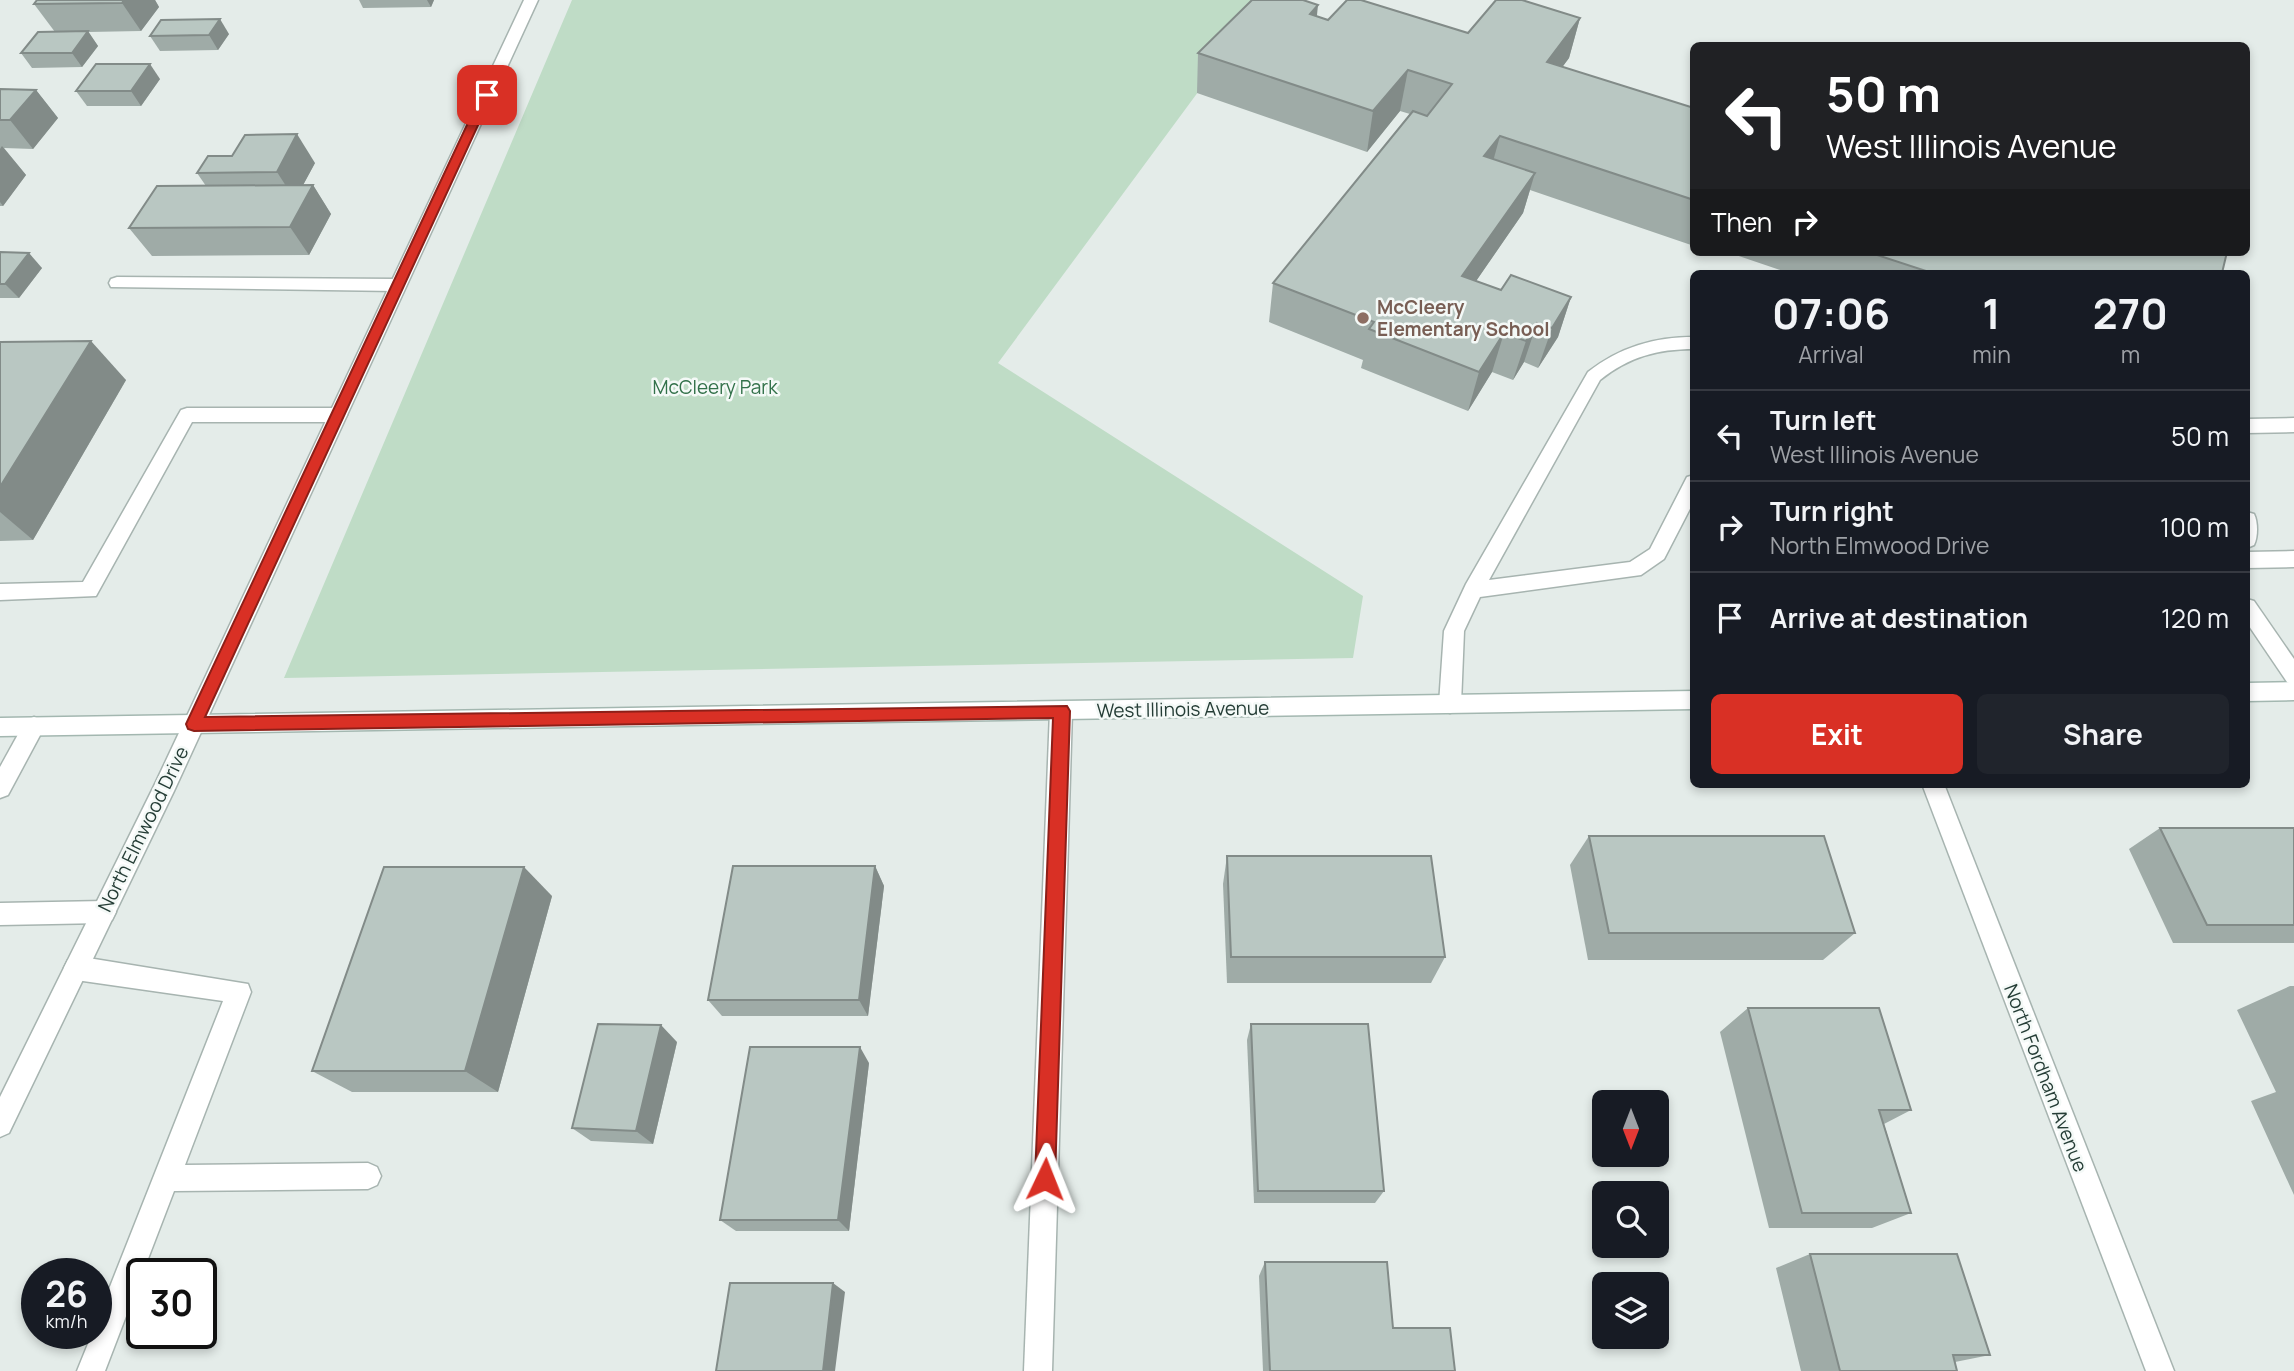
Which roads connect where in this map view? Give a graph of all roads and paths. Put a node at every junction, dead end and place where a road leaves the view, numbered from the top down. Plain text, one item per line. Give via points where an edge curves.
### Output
1 (531, 0) edge
2 (117, 283) dead end
3 (397, 285) junction
4 (1690, 343) edge
5 (338, 415) junction
6 (2294, 425) edge
7 (2250, 426) edge
8 (1690, 490) edge
9 (2294, 559) edge
10 (2250, 560) edge
11 (1473, 590) junction
12 (0, 592) edge
13 (2250, 611) edge
14 (2294, 677) edge
15 (2294, 691) edge
16 (2250, 692) edge
17 (1690, 701) edge
18 (1450, 704) junction
19 (1062, 711) junction
20 (194, 724) junction
21 (34, 726) junction
22 (0, 727) edge
23 (0, 788) edge
24 (1935, 788) edge
25 (104, 912) junction
26 (0, 914) edge
27 (76, 968) junction
28 (0, 1124) edge
29 (368, 1175) dead end
30 (167, 1178) junction
31 (91, 1371) edge
32 (1038, 1371) edge
33 (2160, 1371) edge

1 - 3 street, North Elmwood Drive
2 - 3 street
3 - 5 street, North Elmwood Drive
4 - 11 street via 1630,351 1594,376
5 - 12 street via 187,415 89,590
5 - 20 street, North Elmwood Drive
6 - 7 street
8 - 11 street via 1657,554 1634,569
9 - 10 street
11 - 18 street via 1454,631
13 - 14 street
15 - 16 street
17 - 18 street, West Illinois Avenue
18 - 19 street, West Illinois Avenue
19 - 20 street, West Illinois Avenue
19 - 32 street
20 - 21 street, West Illinois Avenue
20 - 25 street, North Elmwood Drive
21 - 22 street, West Illinois Avenue
21 - 23 street
24 - 33 street, North Fordham Avenue
25 - 26 street
25 - 27 street, North Elmwood Drive
27 - 28 street, North Elmwood Drive
27 - 30 street via 239,992
29 - 30 street
30 - 31 street

